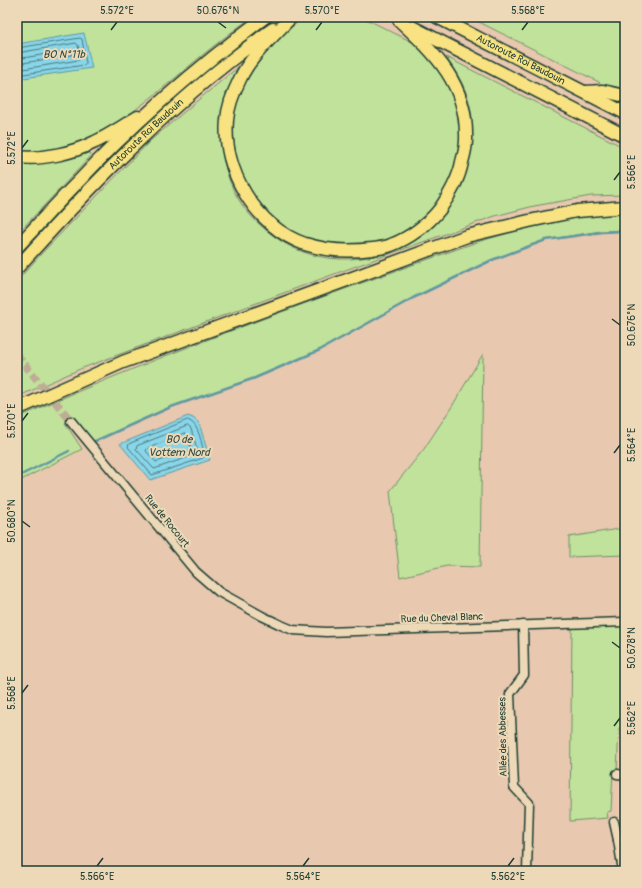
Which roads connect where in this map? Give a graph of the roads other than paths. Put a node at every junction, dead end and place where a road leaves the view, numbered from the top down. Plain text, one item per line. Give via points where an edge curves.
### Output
1 (265, 17) edge
2 (291, 17) edge
3 (437, 17) edge
4 (396, 18) edge
5 (583, 92) junction
6 (625, 96) edge
7 (153, 109) junction
8 (625, 113) edge
9 (625, 136) edge
10 (17, 157) edge
11 (625, 207) edge
12 (17, 247) edge
13 (17, 268) edge
14 (17, 409) edge
15 (71, 421) tunnel mouth
16 (262, 616) joint
17 (625, 622) edge
18 (523, 625) junction
19 (614, 822) dead end
20 (621, 839) edge
21 (527, 871) edge
22 (623, 871) edge

1 - 7 highway via 194,72
2 - 4 highway via 248,64 240,79 227,119 229,154 244,190 267,221 303,243 344,252 391,246 414,233 433,218 444,203 461,168 466,129 463,105 456,87 430,49
2 - 13 highway, Autoroute Roi Baudouin via 202,83 153,127 85,194
3 - 5 highway, Autoroute Roi Baudouin
4 - 9 highway
5 - 6 highway via 603,91
5 - 8 highway, Autoroute Roi Baudouin
7 - 10 highway via 95,142 68,153
7 - 12 highway via 77,182
11 - 14 highway via 577,211 467,236 123,362
15 - 16 street, Rue de Rocourt via 196,572 219,592
16 - 18 street, Rue du Cheval Blanc via 293,630 326,632
17 - 18 street, Rue du Cheval Blanc
18 - 21 street, Allée des Abbesses via 524,675 510,694 514,787 529,803
19 - 20 street
20 - 22 street

